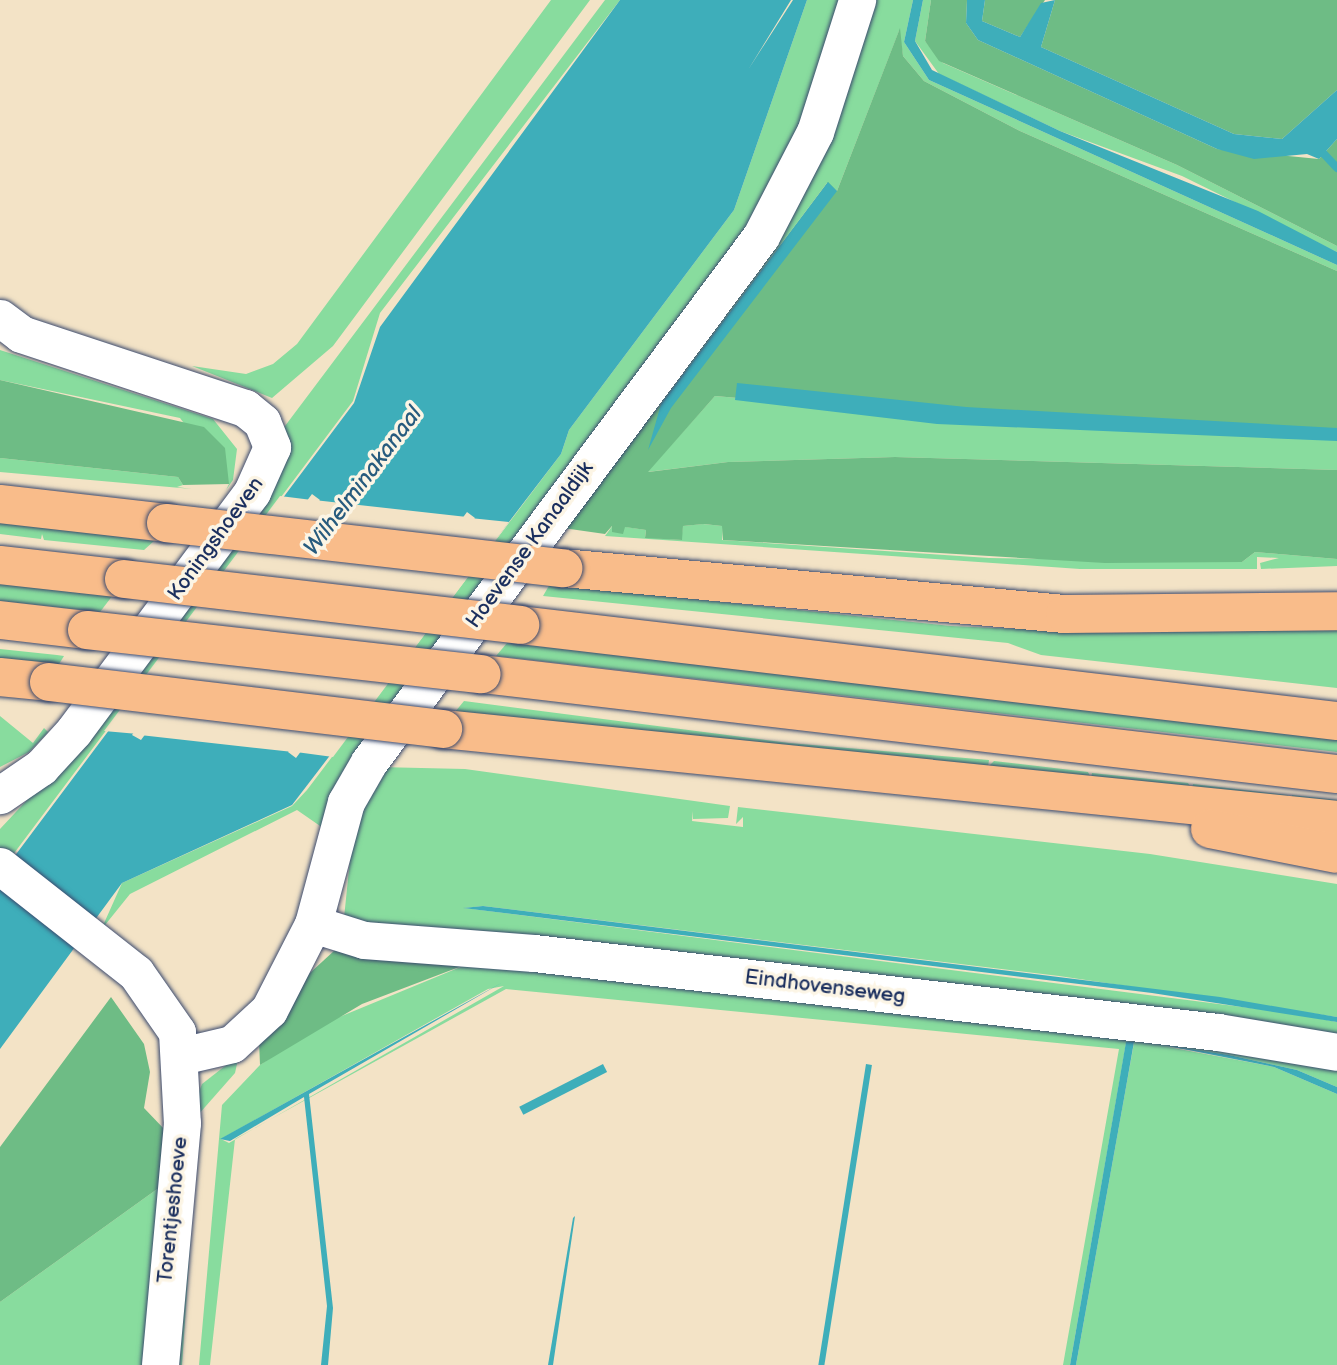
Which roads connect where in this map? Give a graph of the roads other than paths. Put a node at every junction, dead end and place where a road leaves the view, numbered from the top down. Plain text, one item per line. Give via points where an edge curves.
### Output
1 (857, 0) edge
2 (0, 318) edge
3 (0, 504) edge
4 (0, 565) edge
5 (1337, 611) edge
6 (0, 620) edge
7 (0, 677) edge
8 (1337, 721) edge
9 (1337, 774) edge
10 (0, 795) edge
11 (1122, 802) junction
12 (1337, 820) edge
13 (1337, 854) edge
14 (3, 869) edge
15 (313, 924) junction
16 (1337, 1052) edge
17 (181, 1056) junction
18 (160, 1365) edge

1 - 15 street, Hoevense Kanaaldijk via 815,132 788,192 369,762 346,802
2 - 10 street, Koningshoeven via 21,334 245,408 262,422 272,447 252,492 74,731 41,767
3 - 5 highway, bridge via 875,602 1065,614
4 - 8 highway, bridge
6 - 9 highway, bridge
7 - 11 highway, bridge
11 - 12 highway
11 - 13 highway via 1217,831
14 - 17 street via 88,932 153,990 177,1032
15 - 16 street, Eindhovenseweg via 364,940 534,953 1218,1032
15 - 17 street, Hoevense Kanaaldijk via 269,1010 245,1036 218,1050
17 - 18 street, Torentjeshoeve via 182,1123

